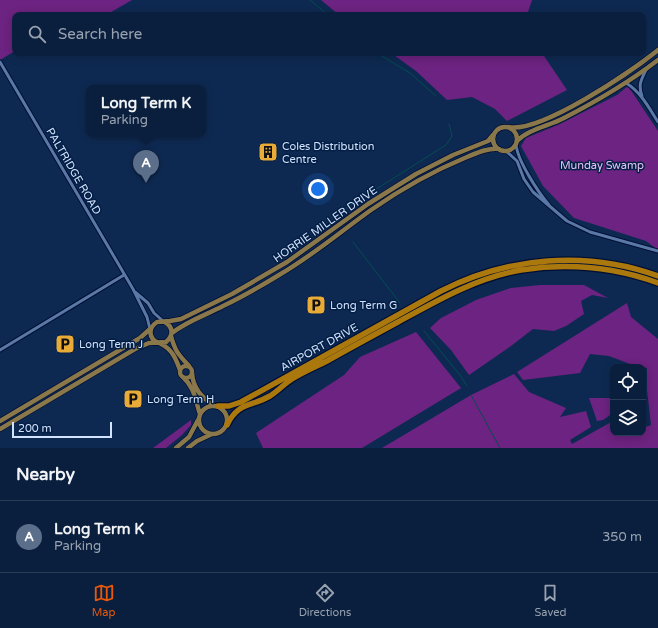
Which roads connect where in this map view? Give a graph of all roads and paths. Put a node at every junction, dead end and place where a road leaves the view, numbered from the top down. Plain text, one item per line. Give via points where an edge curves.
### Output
1 (658, 50) edge
2 (658, 60) edge
3 (0, 62) edge
4 (647, 68) junction
5 (626, 83) junction
6 (642, 98) junction
7 (658, 122) edge
8 (508, 127) junction
9 (494, 135) junction
10 (517, 142) junction
11 (499, 149) junction
12 (506, 151) junction
13 (556, 212) junction
14 (658, 251) edge
15 (124, 275) junction
16 (658, 276) edge
17 (658, 283) edge
18 (133, 289) junction
19 (164, 321) junction
20 (150, 329) junction
21 (172, 334) junction
22 (159, 343) junction
23 (0, 350) edge
24 (189, 366) junction
25 (180, 370) junction
26 (192, 373) junction
27 (183, 377) junction
28 (216, 405) junction
29 (199, 416) junction
30 (0, 420) edge
31 (227, 425) junction
32 (0, 429) edge
33 (212, 434) junction
34 (176, 448) edge
35 (188, 448) edge

1 - 8 main road via 627,74 572,106 527,126
2 - 4 main road
3 - 15 street, PALTRIDGE ROAD
4 - 5 main road
4 - 6 street via 640,81
5 - 6 street
5 - 10 main road via 562,119 524,135
6 - 7 street
8 - 9 main road via 498,129
8 - 10 main road via 514,130
9 - 11 main road via 494,143
9 - 19 main road, HORRIE MILLER DRIVE via 488,141 428,167 391,188 299,254 247,286 181,319
10 - 12 main road
10 - 13 street via 518,154 535,184
11 - 12 main road
11 - 21 main road, HORRIE MILLER DRIVE via 485,150 419,180 372,209 286,271 235,300 184,324
12 - 13 street via 517,161 529,188
13 - 14 street via 586,231
15 - 18 street, PALTRIDGE ROAD
15 - 23 street
16 - 28 highway, AIRPORT DRIVE via 614,264 580,260 539,261 488,272 441,292 241,402 228,406
17 - 31 highway, AIRPORT DRIVE via 613,270 566,266 520,271 483,280 462,288 292,379 266,398 242,407 233,414
18 - 19 street, PALTRIDGE ROAD
18 - 20 street, PALTRIDGE ROAD
19 - 20 main road via 157,322
19 - 21 main road via 170,326
20 - 22 main road via 152,338
20 - 30 main road via 140,338
21 - 22 main road via 166,342
21 - 24 main road via 176,350
22 - 25 main road via 168,347
22 - 32 main road via 149,343 135,349
24 - 25 main road via 183,366
24 - 26 main road
25 - 27 main road
26 - 27 main road via 189,377
26 - 28 main road via 192,379 201,396
27 - 29 main road via 190,383
28 - 29 main road via 206,407
28 - 31 main road via 227,414
29 - 33 main road via 202,429
29 - 34 main road via 189,437
31 - 33 main road via 221,432
33 - 35 main road via 196,441

